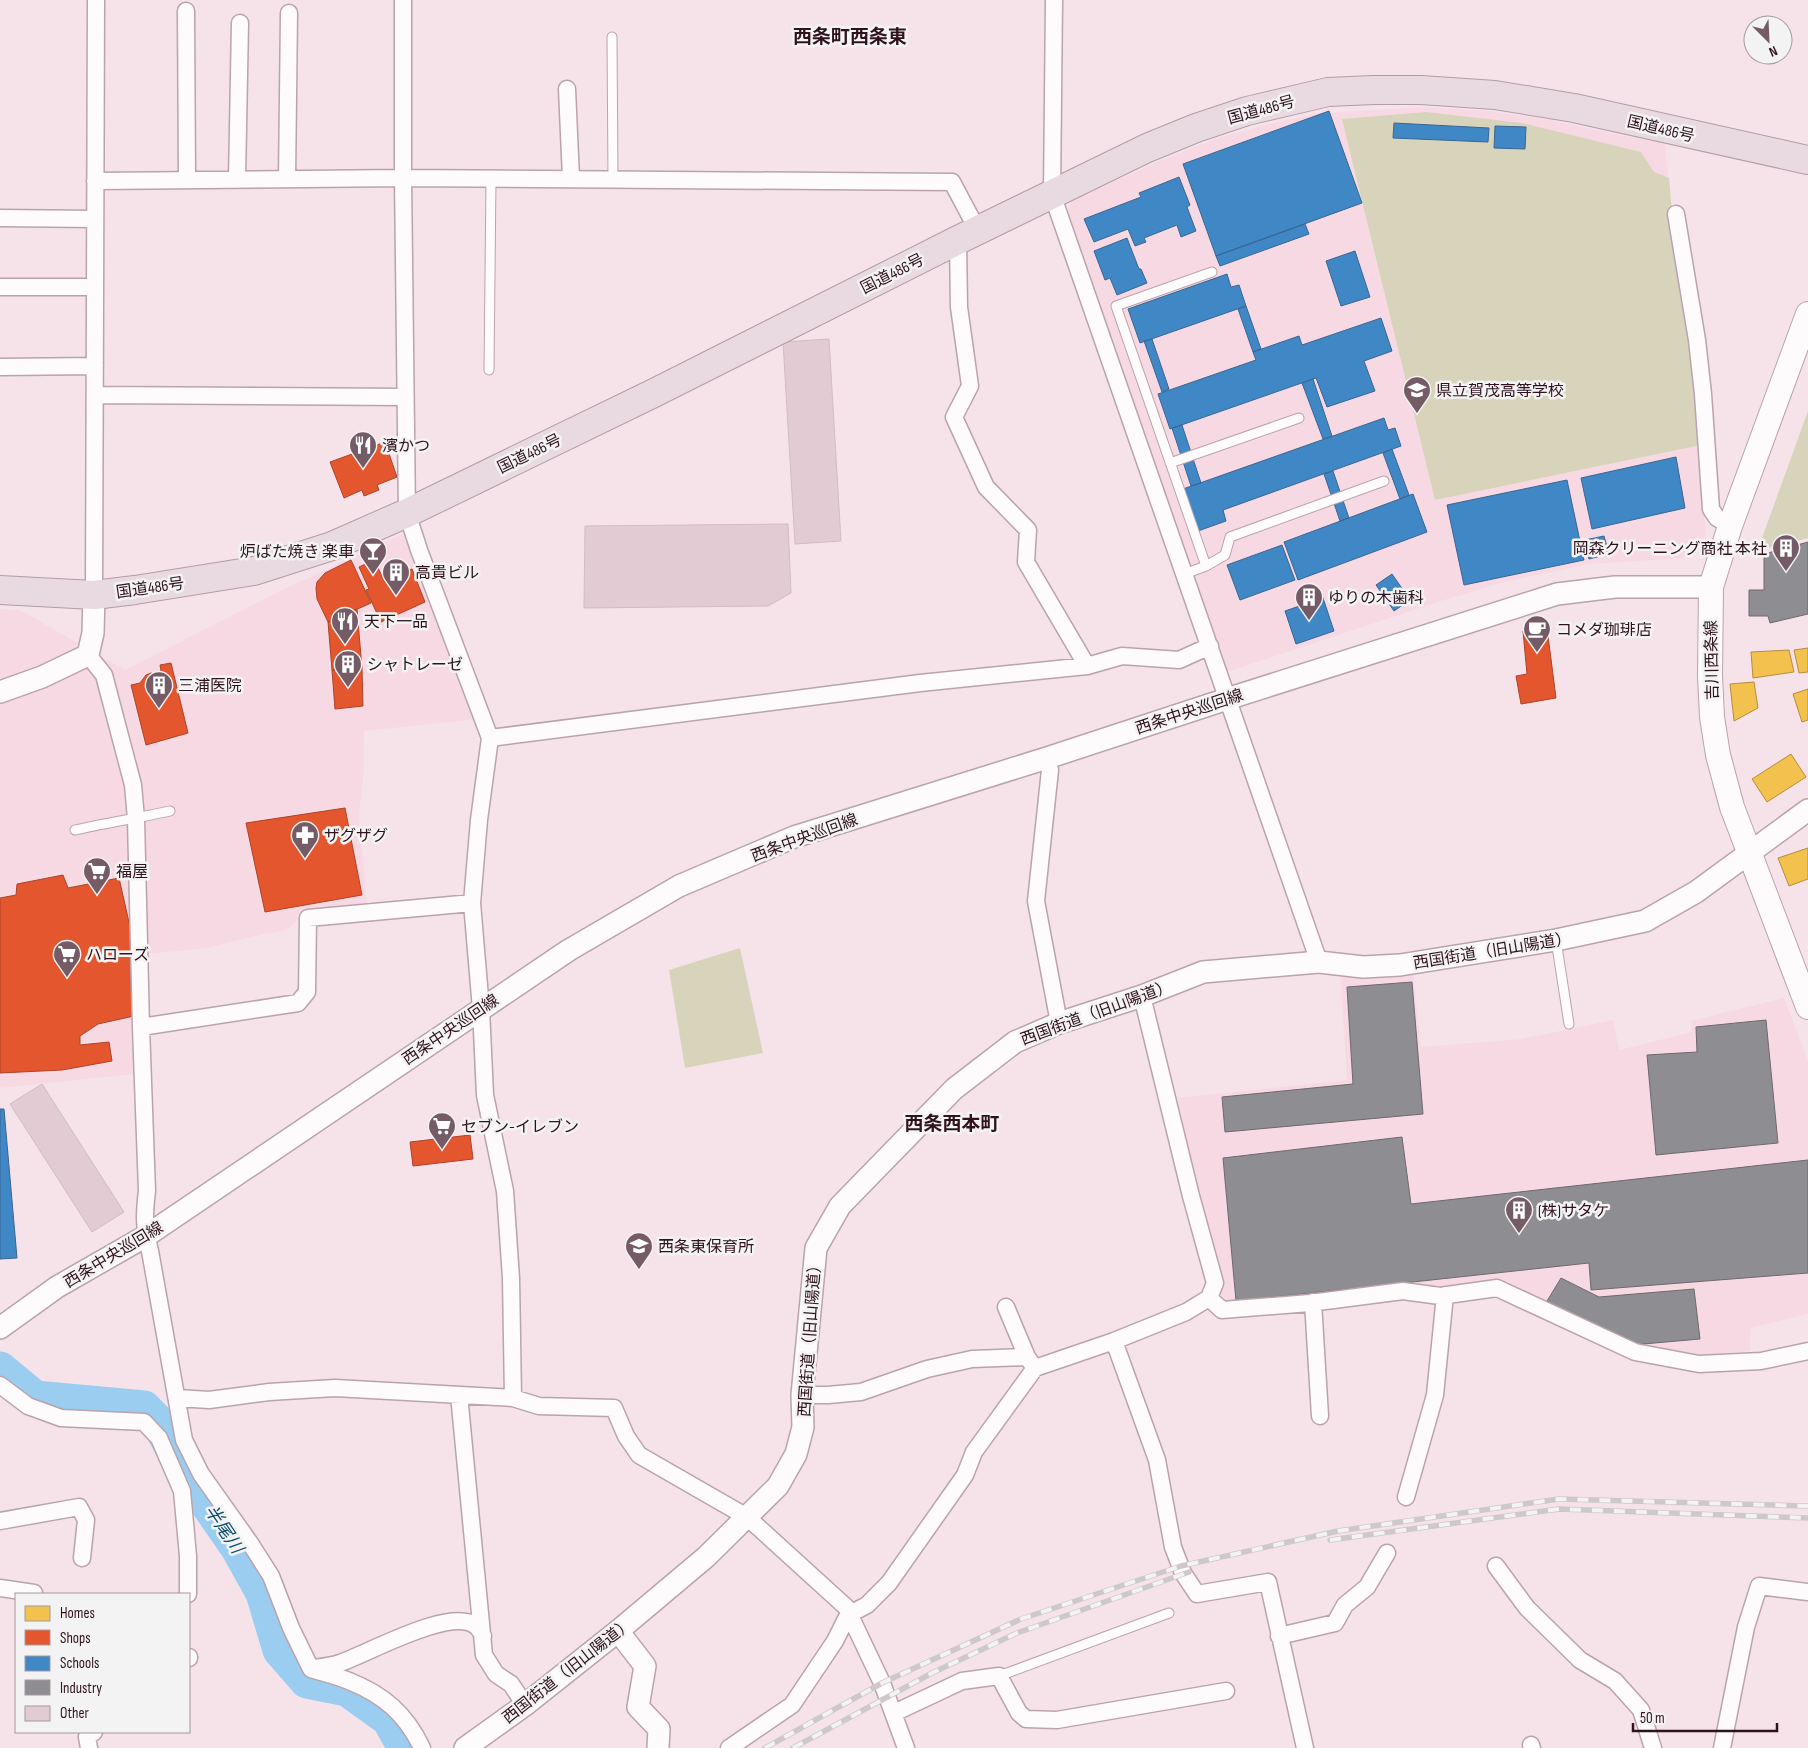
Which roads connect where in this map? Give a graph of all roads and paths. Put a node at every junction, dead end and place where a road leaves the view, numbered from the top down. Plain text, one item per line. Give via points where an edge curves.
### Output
1 (96, 0) edge
2 (403, 0) edge
3 (1054, 0) edge
4 (186, 12) dead end
5 (289, 13) dead end
6 (240, 23) dead end
7 (612, 37) dead end
8 (567, 89) dead end
9 (1808, 160) edge
10 (403, 178) junction
11 (491, 178) junction
12 (237, 179) junction
13 (287, 179) junction
14 (571, 179) junction
15 (187, 180) junction
16 (612, 180) junction
17 (95, 181) junction
18 (1052, 194) junction
19 (1676, 214) dead end
20 (0, 218) edge
21 (95, 219) junction
22 (968, 235) junction
23 (1212, 272) dead end
24 (0, 287) edge
25 (95, 287) junction
26 (1808, 314) edge
27 (94, 366) junction
28 (0, 367) edge
29 (489, 370) dead end
30 (95, 396) junction
31 (406, 397) junction
32 (1299, 418) dead end
33 (1170, 463) junction
34 (1384, 482) dead end
35 (407, 513) junction
36 (1730, 526) junction
37 (1206, 566) junction
38 (1184, 574) junction
39 (1711, 587) junction
40 (0, 590) edge
41 (94, 595) junction
42 (1210, 646) junction
43 (88, 655) junction
44 (1087, 666) junction
45 (0, 692) edge
46 (1227, 699) junction
47 (490, 738) junction
48 (1047, 758) junction
49 (1808, 810) edge
50 (170, 811) dead end
51 (136, 819) junction
52 (75, 830) dead end
53 (1750, 852) junction
54 (472, 903) junction
55 (1556, 940) junction
56 (1319, 962) junction
57 (1142, 996) junction
58 (1808, 1007) edge
59 (481, 1008) junction
60 (1059, 1023) junction
61 (1569, 1024) dead end
62 (141, 1027) junction
63 (146, 1236) junction
64 (1445, 1295) junction
65 (1210, 1298) junction
66 (1313, 1302) junction
67 (1006, 1307) dead end
68 (0, 1328) edge
69 (1114, 1341) junction
70 (1808, 1351) edge
71 (1031, 1363) junction
72 (0, 1385) edge
73 (459, 1395) junction
74 (802, 1395) junction
75 (178, 1398) junction
76 (513, 1398) junction
77 (1320, 1416) dead end
78 (204, 1478) junction
79 (183, 1490) junction
80 (1406, 1497) dead end
81 (747, 1517) junction
82 (0, 1521) edge
83 (1387, 1553) dead end
84 (82, 1558) dead end
85 (1496, 1566) dead end
86 (0, 1588) edge
87 (1808, 1592) edge
88 (34, 1593) edge
89 (188, 1593) edge
90 (1169, 1614) dead end
91 (848, 1615) junction
92 (618, 1631) junction
93 (483, 1636) junction
94 (1279, 1636) junction
95 (311, 1669) junction
96 (1000, 1676) junction
97 (1226, 1691) dead end
98 (525, 1705) junction
99 (894, 1713) junction
100 (93, 1733) edge
101 (89, 1748) edge
102 (422, 1748) edge
103 (465, 1748) edge
104 (658, 1748) edge
105 (729, 1748) edge
106 (906, 1748) edge
107 (1305, 1748) edge
108 (1654, 1748) edge
109 (1722, 1748) edge

1 - 17 street
2 - 10 street
3 - 18 street
4 - 15 street
5 - 13 street
6 - 12 street
7 - 16 lane
8 - 14 street
9 - 18 highway, 国道486号 via 1574,108 1495,94 1421,90 1328,92 1247,111 1196,128
10 - 11 street
10 - 13 street
10 - 31 street
11 - 14 street
11 - 29 lane
12 - 13 street
12 - 15 street
14 - 16 street
15 - 17 street
16 - 22 street via 952,182
17 - 21 street
18 - 22 highway, 国道486号
18 - 38 street
19 - 36 street via 1697,340 1711,509 1717,518
20 - 21 street
21 - 25 street
22 - 35 highway, 国道486号
22 - 44 street via 959,307 970,386 954,417 986,487 1028,530 1026,562
23 - 33 lane via 1116,306
24 - 25 street
25 - 27 street
26 - 36 main road, 吉川西条線
27 - 28 street
27 - 30 street
30 - 31 street
30 - 41 street
31 - 35 street
32 - 33 lane
33 - 37 lane
34 - 37 lane via 1230,537 1225,554
35 - 41 highway, 国道486号 via 332,546 254,571
35 - 47 street
36 - 39 main road, 吉川西条線
37 - 38 lane
38 - 42 street
39 - 46 street, 西条中央巡回線 via 1615,587 1557,594
39 - 53 main road, 吉川西条線 via 1712,717 1732,807
40 - 41 highway, 国道486号
41 - 43 street via 93,633
42 - 44 street via 1179,660 1122,656
42 - 46 street
43 - 45 street
43 - 51 street via 104,675 133,786
44 - 47 street via 920,683
46 - 48 street, 西条中央巡回線
46 - 56 street
47 - 54 street
48 - 59 street, 西条中央巡回線 via 794,837 679,886 569,950
48 - 60 street via 1050,770 1036,901
49 - 53 street, 西国街道（旧山陽道）
50 - 51 lane
51 - 52 lane
51 - 62 street
53 - 55 street, 西国街道（旧山陽道） via 1696,892 1645,921
53 - 58 main road, 吉川西条線
54 - 59 street
54 - 62 street via 308,918 307,992 298,1003
55 - 56 street, 西国街道（旧山陽道） via 1400,965 1363,967
55 - 61 lane
56 - 57 street, 西国街道（旧山陽道） via 1203,972
57 - 60 street, 西国街道（旧山陽道）
57 - 65 street via 1215,1283
59 - 63 street, 西条中央巡回線
59 - 76 street via 485,1095 505,1191 511,1278
60 - 74 street, 西国街道（旧山陽道） via 1015,1042 954,1089 840,1206 816,1248
62 - 63 street
63 - 68 street, 西条中央巡回線 via 57,1287
63 - 75 street
64 - 66 street via 1403,1292
64 - 70 street via 1497,1288 1635,1352 1699,1364 1761,1360
64 - 80 street via 1435,1395
65 - 66 street via 1222,1310
65 - 69 street via 1186,1312
66 - 77 street
67 - 71 street
69 - 71 street
69 - 94 street via 1157,1460 1173,1548 1183,1573 1197,1594 1268,1582
71 - 74 street via 972,1359 927,1369 860,1392
71 - 91 street via 974,1452 965,1475 889,1583 867,1605
72 - 79 street via 28,1406 61,1418 144,1422 159,1438
73 - 75 street via 334,1388 209,1400
73 - 76 street
73 - 93 street
74 - 81 street, 西国街道（旧山陽道） via 803,1427 796,1454 778,1486
75 - 78 street via 184,1440
76 - 81 street via 539,1406 614,1408 639,1456
78 - 79 street
78 - 95 street via 271,1576
79 - 89 street
81 - 91 street via 846,1607
81 - 92 street, 西国街道（旧山陽道） via 706,1557
82 - 84 street via 79,1507 86,1520
83 - 94 street via 1367,1587 1345,1605 1335,1623
85 - 108 street via 1527,1608 1580,1660 1615,1681 1641,1710
86 - 88 street
87 - 109 street via 1759,1586 1746,1627
90 - 96 lane
91 - 99 street
91 - 105 street via 835,1641 792,1705
92 - 98 street, 西国街道（旧山陽道）
92 - 104 street via 645,1666 638,1707 659,1729
93 - 95 street via 476,1626 454,1622 416,1630 339,1664
93 - 98 street via 484,1656 496,1674 511,1684
94 - 107 street
95 - 102 street via 348,1680 384,1700 414,1730
96 - 97 street via 1019,1714 1026,1719 1056,1720
96 - 99 street via 962,1681
98 - 103 street, 西国街道（旧山陽道）
99 - 106 street
100 - 101 street via 87,1737

